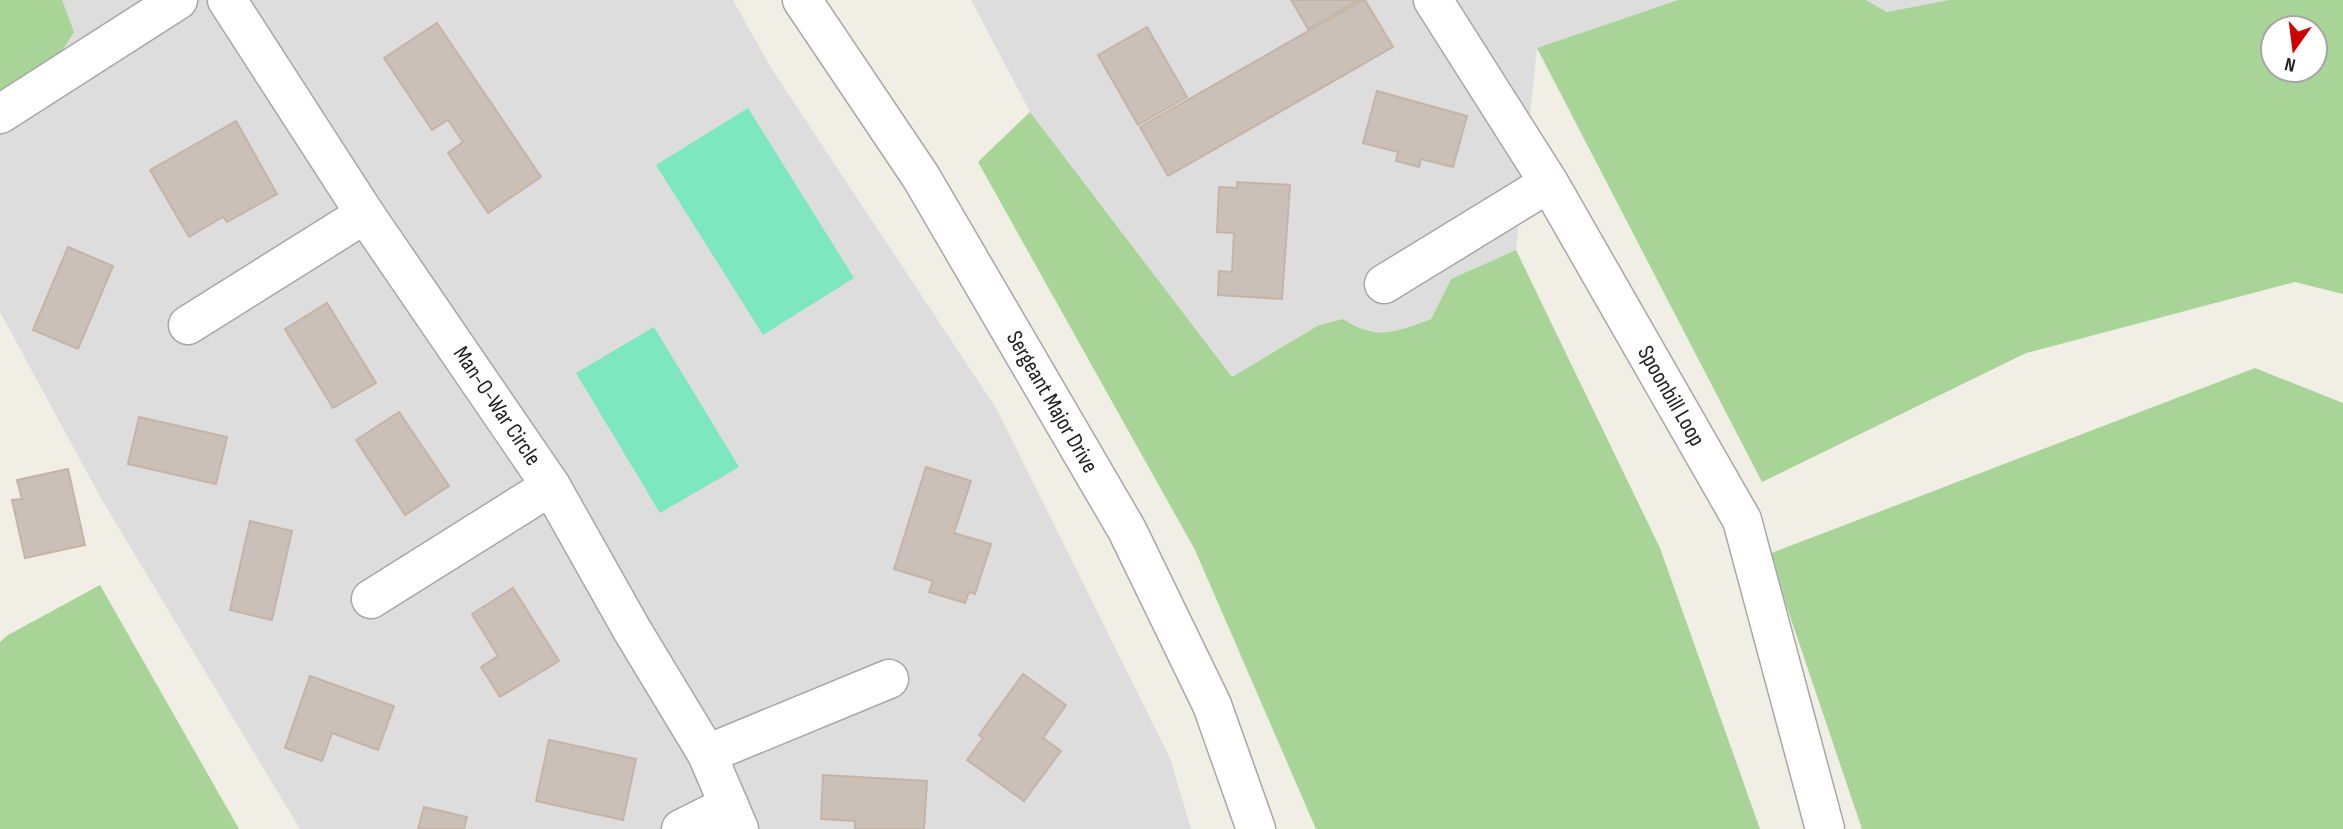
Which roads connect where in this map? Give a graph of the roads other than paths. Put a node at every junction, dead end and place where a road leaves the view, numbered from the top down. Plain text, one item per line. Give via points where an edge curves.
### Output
1 (178, 0) edge
2 (227, 0) edge
3 (803, 0) edge
4 (1433, 0) edge
5 (0, 114) edge
6 (1549, 183) junction
7 (365, 214) junction
8 (1384, 285) dead end
9 (187, 325) dead end
10 (551, 486) junction
11 (371, 598) dead end
12 (889, 678) dead end
13 (707, 754) junction
14 (734, 817) edge
15 (681, 829) edge
16 (1256, 829) edge
17 (1825, 829) edge

1 - 5 street
2 - 7 street, Man-O-War Circle
3 - 16 street, Sergeant Major Drive via 921,177 1127,530 1212,705
4 - 6 street, Spoonbill Loop
6 - 8 street
6 - 17 street, Spoonbill Loop via 1742,520
7 - 9 street
7 - 10 street, Man-O-War Circle
10 - 11 street
10 - 13 street, Man-O-War Circle
12 - 13 street
13 - 14 street, Man-O-War Circle
14 - 15 street

